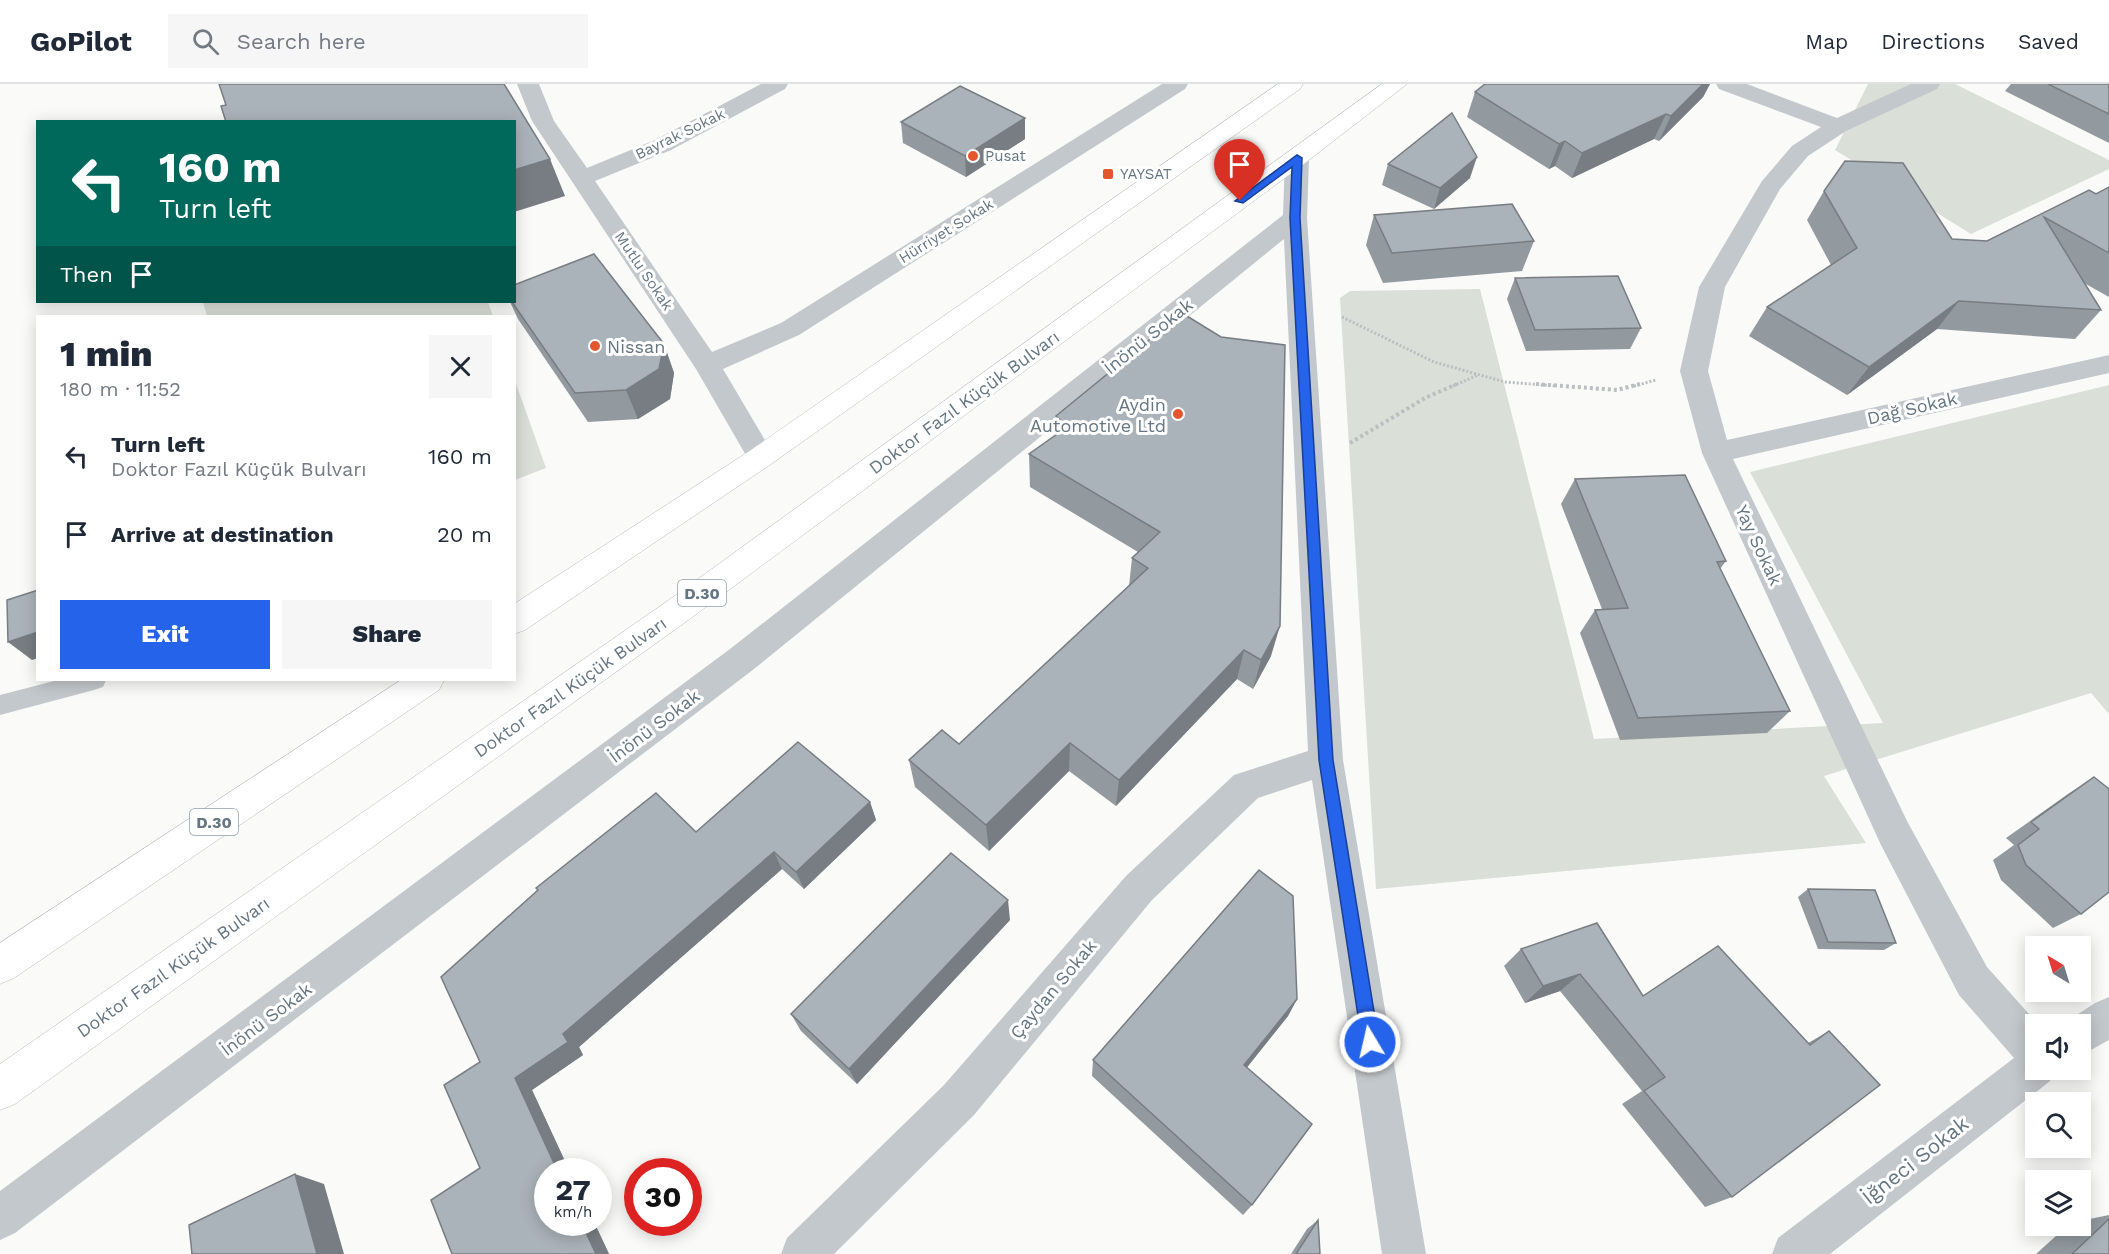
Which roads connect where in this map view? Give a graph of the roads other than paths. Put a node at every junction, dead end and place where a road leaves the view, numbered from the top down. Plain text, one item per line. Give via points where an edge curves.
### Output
1 (528, 84) edge
2 (777, 84) edge
3 (1177, 84) edge
4 (1292, 84) edge
5 (1396, 84) edge
6 (1727, 84) edge
7 (1929, 84) edge
8 (1838, 126) junction
9 (1297, 158) junction
10 (581, 179) junction
11 (1295, 218) junction
12 (2109, 364) edge
13 (707, 365) junction
14 (1716, 453) junction
15 (761, 457) junction
16 (516, 620) edge
17 (90, 681) edge
18 (426, 681) edge
19 (0, 705) edge
20 (1326, 760) junction
21 (0, 964) edge
22 (2109, 1017) edge
23 (2091, 1029) edge
24 (2025, 1040) edge
25 (2025, 1076) edge
26 (0, 1089) edge
27 (0, 1218) edge
28 (803, 1254) edge
29 (1404, 1254) edge
30 (1794, 1254) edge

1 - 10 street, Mutlu Sokak via 543,121
2 - 10 street, Bayrak Sokak via 663,145
3 - 13 street, Hürriyet Sokak via 790,329
4 - 15 highway
5 - 9 highway, Doktor Fazıl Küçük Bulvarı / D.30
6 - 8 street
7 - 8 street, Yay Sokak
8 - 14 street, Yay Sokak via 1800,151 1770,186 1712,287 1694,371
9 - 11 street
9 - 26 highway, Doktor Fazıl Küçük Bulvarı / D.30 via 680,609
10 - 13 street, Mutlu Sokak
11 - 20 street
11 - 27 street, İnönü Sokak via 742,659
12 - 14 street, Dağ Sokak
13 - 15 street, Mutlu Sokak
14 - 24 street, Yay Sokak via 1894,832 1973,981
15 - 16 highway
17 - 19 lane
18 - 21 highway, D.30
20 - 28 street, Çaydan Sokak via 1246,786 1230,801 1139,888 959,1100
20 - 29 street
22 - 23 street
25 - 30 street, İğneci Sokak

